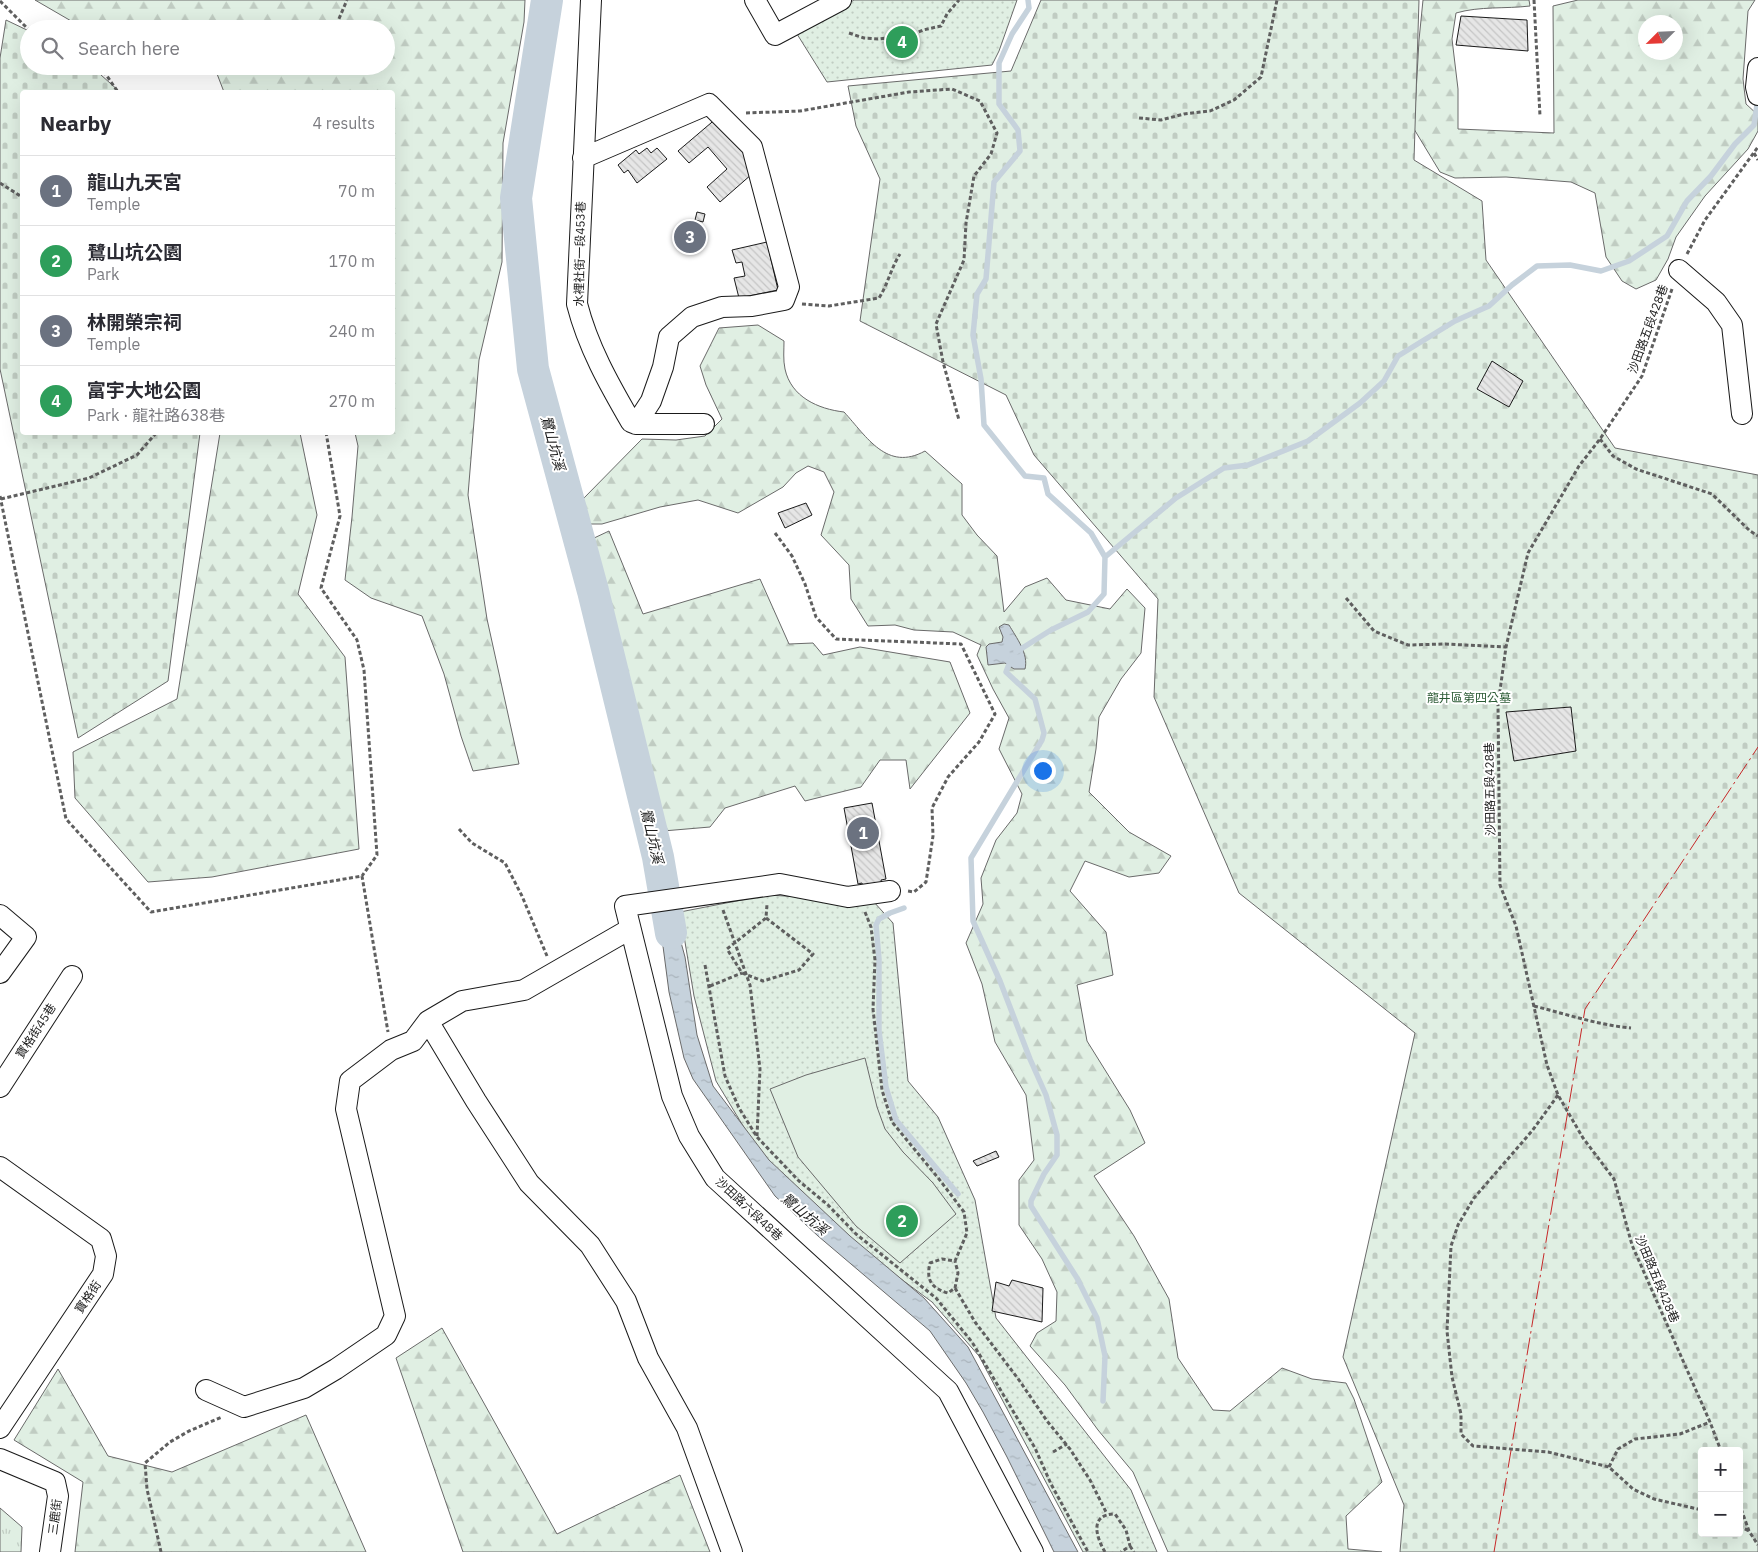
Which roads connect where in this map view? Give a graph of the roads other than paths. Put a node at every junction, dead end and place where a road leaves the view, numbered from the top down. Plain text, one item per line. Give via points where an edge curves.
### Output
1 (591, 0) edge
2 (755, 0) edge
3 (841, 0) edge
4 (1758, 68) edge
5 (1758, 95) edge
6 (583, 158) junction
7 (1679, 270) road end
8 (1742, 414) dead end
9 (636, 424) junction
10 (704, 424) dead end
11 (890, 890) road end
12 (0, 914) edge
13 (630, 929) junction
14 (0, 973) edge
15 (72, 976) dead end
16 (428, 1021) junction
17 (0, 1087) edge
18 (0, 1167) edge
19 (206, 1390) dead end
20 (0, 1428) edge
21 (0, 1459) edge
22 (50, 1552) edge
23 (732, 1552) edge
24 (1033, 1552) edge

1 - 6 street, 水裡社街一段453巷
2 - 3 street via 775,35
4 - 5 street
6 - 9 street, 水裡社街一段453巷 via 576,304 601,371 631,422
6 - 9 street via 709,104 752,147 789,287 784,300 722,307 692,317 669,337 651,401
7 - 8 street via 1716,302 1732,325
9 - 10 street
11 - 13 street, 沙田路六段48巷 via 848,897 780,884 625,906
12 - 14 street via 26,937
13 - 16 street via 524,990 462,1001
13 - 24 street, 沙田路六段48巷 via 672,1096 690,1136 715,1178 948,1391
15 - 17 street, 寶格街45巷
16 - 19 street via 413,1041 391,1050 350,1081 346,1109 396,1316 386,1336 304,1388 254,1404 244,1407
16 - 23 street via 529,1183 590,1245 626,1300 648,1358 687,1428
18 - 20 street, 寶格街 via 102,1239 106,1256 103,1274
21 - 22 street, 三鹿街 via 55,1482 58,1496

